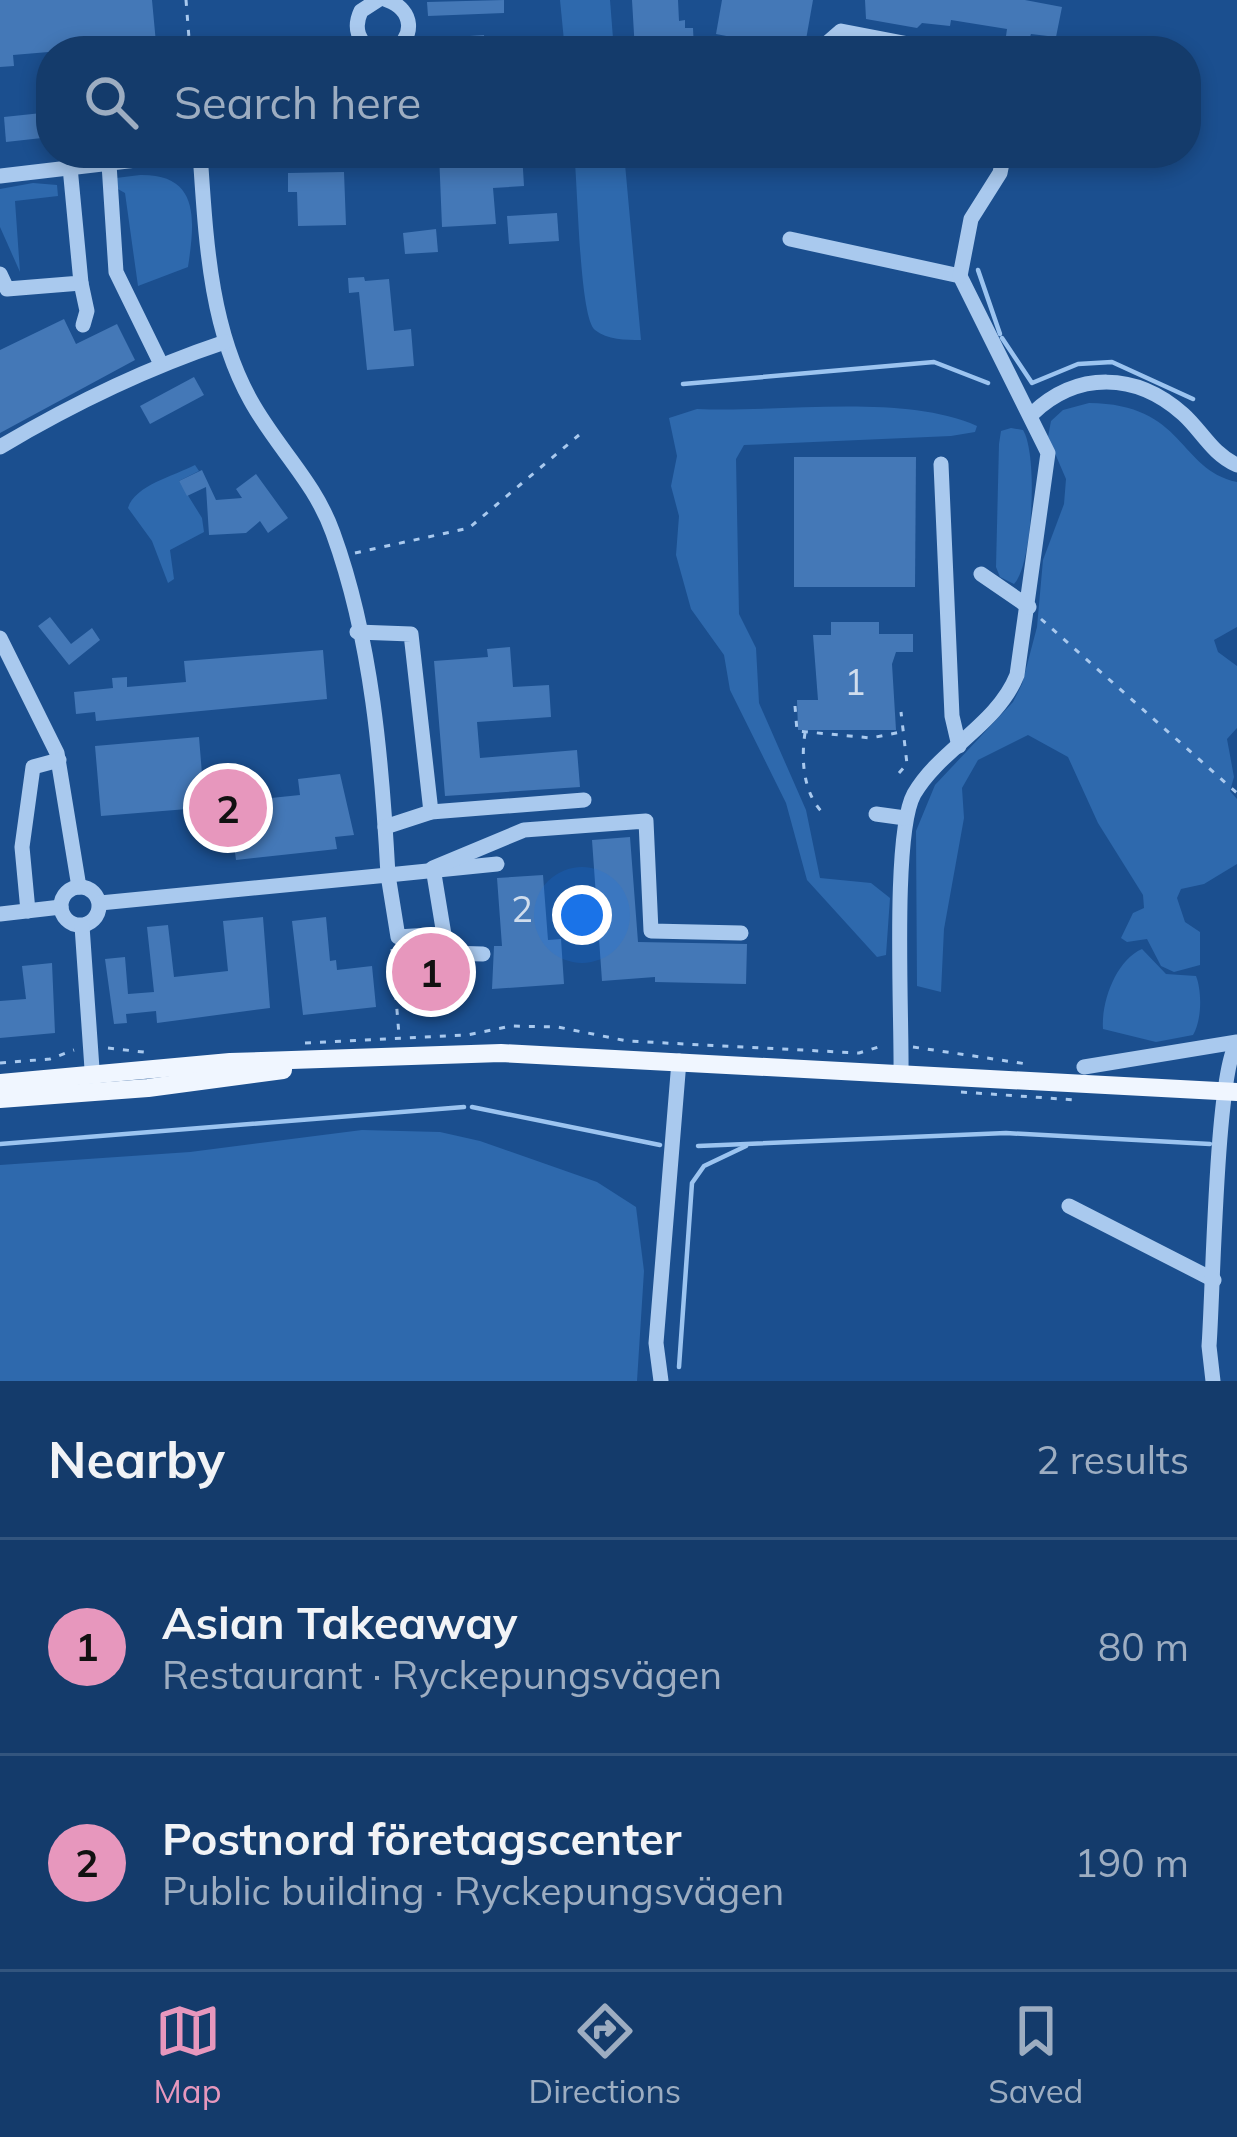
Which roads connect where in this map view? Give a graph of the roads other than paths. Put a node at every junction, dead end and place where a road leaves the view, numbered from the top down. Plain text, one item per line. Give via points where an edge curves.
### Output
1 (383, 0) edge
2 (359, 36) edge
3 (406, 36) edge
4 (835, 36) edge
5 (867, 36) edge
6 (62, 168) edge
7 (70, 168) edge
8 (109, 168) edge
9 (199, 168) edge
10 (1001, 168) edge
11 (0, 176) edge
12 (790, 239) dead end
13 (960, 276) junction
14 (81, 283) junction
15 (2, 285) edge
16 (83, 325) dead end
17 (225, 343) junction
18 (160, 362) junction
19 (1032, 414) junction
20 (0, 447) edge
21 (941, 464) dead end
22 (1237, 465) edge
23 (981, 574) dead end
24 (1029, 607) junction
25 (357, 632) junction
26 (0, 638) edge
27 (959, 746) junction
28 (59, 760) junction
29 (584, 800) dead end
30 (431, 812) junction
31 (876, 814) dead end
32 (905, 818) junction
33 (385, 827) junction
34 (497, 864) dead end
35 (434, 868) junction
36 (388, 875) junction
37 (79, 886) junction
38 (100, 903) junction
39 (61, 908) junction
40 (28, 911) junction
41 (0, 914) edge
42 (82, 926) junction
43 (741, 933) dead end
44 (444, 934) junction
45 (483, 954) dead end
46 (1237, 1042) edge
47 (679, 1061) junction
48 (1084, 1067) dead end
49 (901, 1073) junction
50 (0, 1083) edge
51 (93, 1083) junction
52 (1231, 1092) edge
53 (0, 1100) edge
54 (1070, 1206) dead end
55 (1214, 1280) junction
56 (661, 1381) edge
57 (1213, 1381) edge

1 - 2 street via 361,11
1 - 3 street via 404,10
4 - 5 street
6 - 11 street
7 - 14 street
8 - 18 street via 116,272
9 - 17 street
10 - 13 street via 971,218
12 - 13 street
13 - 19 street
14 - 15 street
14 - 16 street
17 - 18 street
17 - 25 street via 249,398 320,500
18 - 20 street
19 - 22 street via 1075,383 1117,382 1168,402
19 - 24 street via 1048,453
21 - 27 street
23 - 24 street
24 - 27 street via 1009,696
25 - 30 street via 411,634
25 - 33 street
26 - 28 street
27 - 32 street via 917,789
28 - 37 street
28 - 40 street via 33,767 22,847
29 - 30 street
30 - 33 street
31 - 32 street
32 - 49 street
33 - 36 street
34 - 35 street
35 - 36 street
35 - 43 street via 524,830 646,821 651,931
35 - 44 street
36 - 38 street
36 - 44 street via 398,937
37 - 38 street
37 - 39 street
38 - 42 street via 98,916
39 - 40 street
39 - 42 street
40 - 41 street
42 - 51 street
44 - 45 street via 447,953
46 - 48 street
46 - 52 street
47 - 49 main road
47 - 51 main road via 394,1046
47 - 56 street via 656,1343
49 - 52 main road
50 - 51 main road
51 - 53 main road
52 - 55 street
54 - 55 street
55 - 57 street

